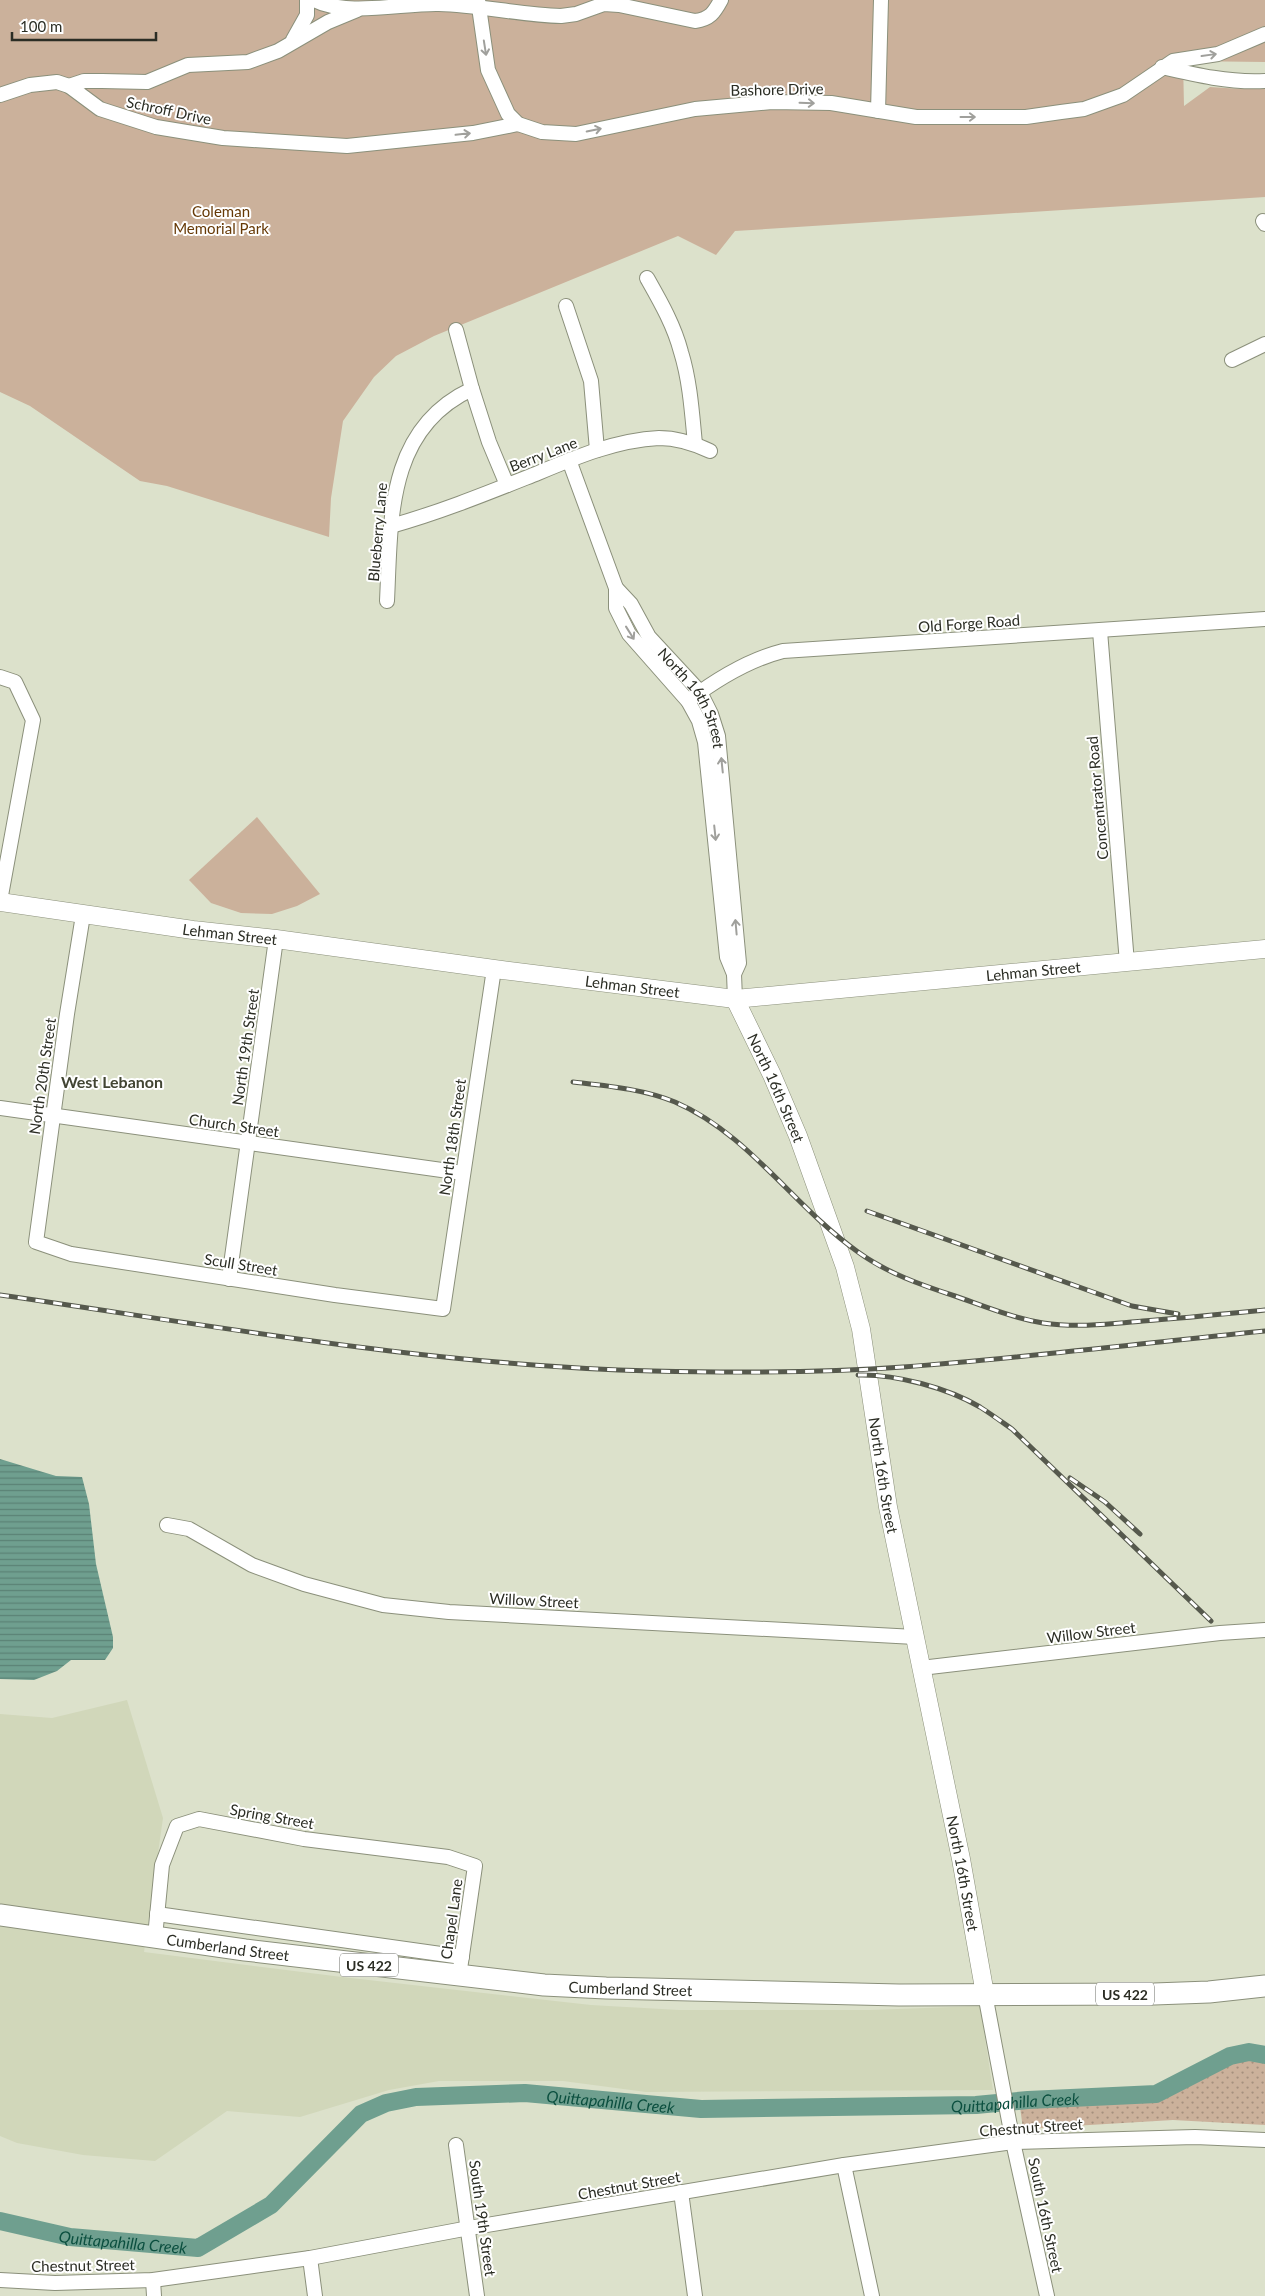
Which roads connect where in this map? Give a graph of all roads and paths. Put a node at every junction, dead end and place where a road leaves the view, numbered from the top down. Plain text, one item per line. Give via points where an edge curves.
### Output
1 (307, 0) edge
2 (314, 0) edge
3 (721, 0) edge
4 (882, 0) edge
5 (478, 3) edge
6 (362, 8) junction
7 (1265, 34) edge
8 (292, 42) junction
9 (1162, 67) junction
10 (1265, 81) edge
11 (70, 86) junction
12 (0, 95) edge
13 (878, 111) junction
14 (518, 124) junction
15 (647, 278) dead end
16 (566, 306) dead end
17 (456, 330) dead end
18 (1265, 344) edge
19 (1232, 360) dead end
20 (472, 389) junction
21 (695, 444) junction
22 (598, 450) junction
23 (710, 451) dead end
24 (569, 460) junction
25 (507, 485) junction
26 (391, 526) junction
27 (616, 588) junction
28 (387, 600) dead end
29 (1265, 619) edge
30 (1100, 631) junction
31 (0, 677) edge
32 (700, 692) junction
33 (688, 701) junction
34 (0, 902) edge
35 (83, 915) junction
36 (276, 939) junction
37 (1265, 949) edge
38 (1127, 963) junction
39 (494, 969) junction
40 (734, 974) junction
41 (734, 999) junction
42 (0, 1108) edge
43 (53, 1116) junction
44 (248, 1144) junction
45 (463, 1173) junction
46 (36, 1242) joint
47 (229, 1279) junction
48 (443, 1309) joint
49 (167, 1526) dead end
50 (1265, 1630) edge
51 (915, 1637) junction
52 (922, 1668) junction
53 (475, 1866) joint
54 (157, 1914) junction
55 (0, 1915) edge
56 (155, 1937) junction
57 (461, 1966) junction
58 (1265, 1986) edge
59 (985, 1994) junction
60 (1265, 2140) edge
61 (1013, 2142) junction
62 (456, 2145) dead end
63 (844, 2165) junction
64 (681, 2192) junction
65 (469, 2228) junction
66 (310, 2258) junction
67 (0, 2280) edge
68 (153, 2280) junction
69 (154, 2296) edge
70 (315, 2296) edge
71 (477, 2296) edge
72 (695, 2296) edge
73 (872, 2296) edge
74 (1047, 2296) edge

1 - 8 street via 307,15
2 - 6 street via 337,7
3 - 5 street via 707,20 695,21 619,5 604,4 576,14 542,16
4 - 13 street
5 - 6 street
5 -> 14 street via 491,80 508,114
6 - 8 street, Schroff Drive
9 -> 7 street, Bashore Drive via 1173,61 1218,54
8 - 11 street, Schroff Drive via 248,62 188,66 147,82 84,81
9 - 10 street via 1197,76
13 -> 9 street, Bashore Drive via 916,117 1026,117 1084,109 1123,95
11 - 12 street via 57,82 41,83
11 -> 14 street, Schroff Drive via 100,109 117,116 156,127 223,138 347,146
14 -> 13 street, Bashore Drive via 542,132 576,134 695,109 772,102 831,103
15 - 21 street via 667,315 681,352 692,405
16 - 22 street via 591,381
17 - 20 street
18 - 19 street
20 - 25 street
20 - 26 street, Blueberry Lane via 441,408 407,453 398,477
21 - 22 street, Berry Lane via 658,438
21 - 23 street, Berry Lane
22 - 24 street, Berry Lane
24 - 25 street, Berry Lane
24 - 27 street, North 16th Street
25 - 26 street, Berry Lane
26 - 28 street, Blueberry Lane
27 - 32 street, North 16th Street via 631,604 648,638
27 -> 33 street, North 16th Street via 616,608 629,634
29 - 30 street, Old Forge Road
30 - 32 street, Old Forge Road via 783,651 759,657
30 - 38 street, Concentrator Road
31 - 34 street via 15,682 33,720
32 - 33 street, Old Forge Road
40 -> 32 street, North 16th Street via 738,962 720,748 711,714
33 -> 40 street, North 16th Street via 699,721 705,742 727,957
34 - 35 main road, Lehman Street
35 - 36 main road, Lehman Street
35 - 43 street, North 20th Street
36 - 39 main road, Lehman Street
36 - 44 street, North 19th Street
37 - 38 main road, Lehman Street
38 - 41 main road, Lehman Street
39 - 41 main road, Lehman Street
39 - 45 street, North 18th Street
40 - 41 street, North 16th Street
41 - 51 main road, North 16th Street via 798,1136 845,1267 860,1329 888,1507
42 - 43 street, Church Street
43 - 44 street, Church Street
43 - 46 street, North 20th Street
44 - 45 street, Church Street
44 - 47 street, North 19th Street
45 - 48 street, North 18th Street
46 - 47 street, Scull Street via 71,1254
47 - 48 street, Scull Street
49 - 51 street, Willow Street via 189,1529 261,1569 382,1605 449,1612
50 - 52 street, Willow Street
51 - 52 main road, North 16th Street
52 - 59 main road, North 16th Street
53 - 54 street, Spring Street via 448,1858 304,1839 198,1819 177,1826 162,1865
53 - 57 street, Chapel Lane
54 - 56 street, Spring Street
54 - 57 street
55 - 56 highway, Cumberland Street / US 422
56 - 57 highway, Cumberland Street / US 422
57 - 59 highway, Cumberland Street / US 422 via 544,1985 899,1995
58 - 59 highway, Cumberland Street / US 422 via 1154,1994
59 - 61 street, South 16th Street
60 - 61 street, Chestnut Street via 1195,2137
61 - 63 street, Chestnut Street
61 - 74 street, South 16th Street
62 - 65 street, South 19th Street
63 - 64 street, Chestnut Street
63 - 73 street
64 - 65 street, Chestnut Street
64 - 72 street
65 - 66 street, Chestnut Street
65 - 71 street, South 19th Street
66 - 68 street, Chestnut Street
66 - 70 street
67 - 68 street, Chestnut Street via 55,2283
68 - 69 street

